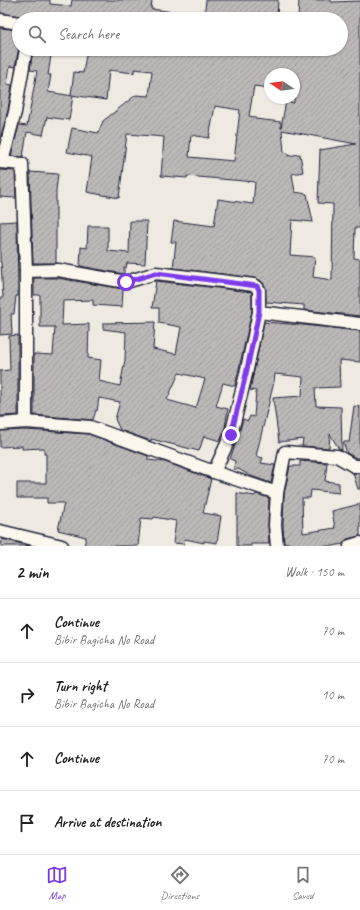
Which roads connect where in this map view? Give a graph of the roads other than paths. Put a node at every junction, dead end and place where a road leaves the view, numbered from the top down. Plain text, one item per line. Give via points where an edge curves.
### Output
1 (0, 20) edge
2 (12, 22) edge
3 (25, 56) edge
4 (1, 162) edge
5 (26, 271) junction
6 (259, 312) junction
7 (360, 324) edge
8 (26, 422) junction
9 (0, 424) edge
10 (360, 466) edge
11 (214, 472) junction
12 (277, 493) junction
13 (0, 531) edge
14 (360, 543) edge
15 (62, 546) edge
16 (277, 546) edge
17 (350, 546) edge

1 - 2 street
3 - 4 street via 15,112
4 - 5 street via 22,164
5 - 6 street via 58,270 126,282 156,273 254,285 259,290
5 - 8 street
6 - 7 street
6 - 11 street via 231,435
8 - 9 street
8 - 11 street via 90,427
10 - 12 street via 354,466 337,456 285,452
11 - 12 street
12 - 16 street
13 - 15 street
14 - 17 street

